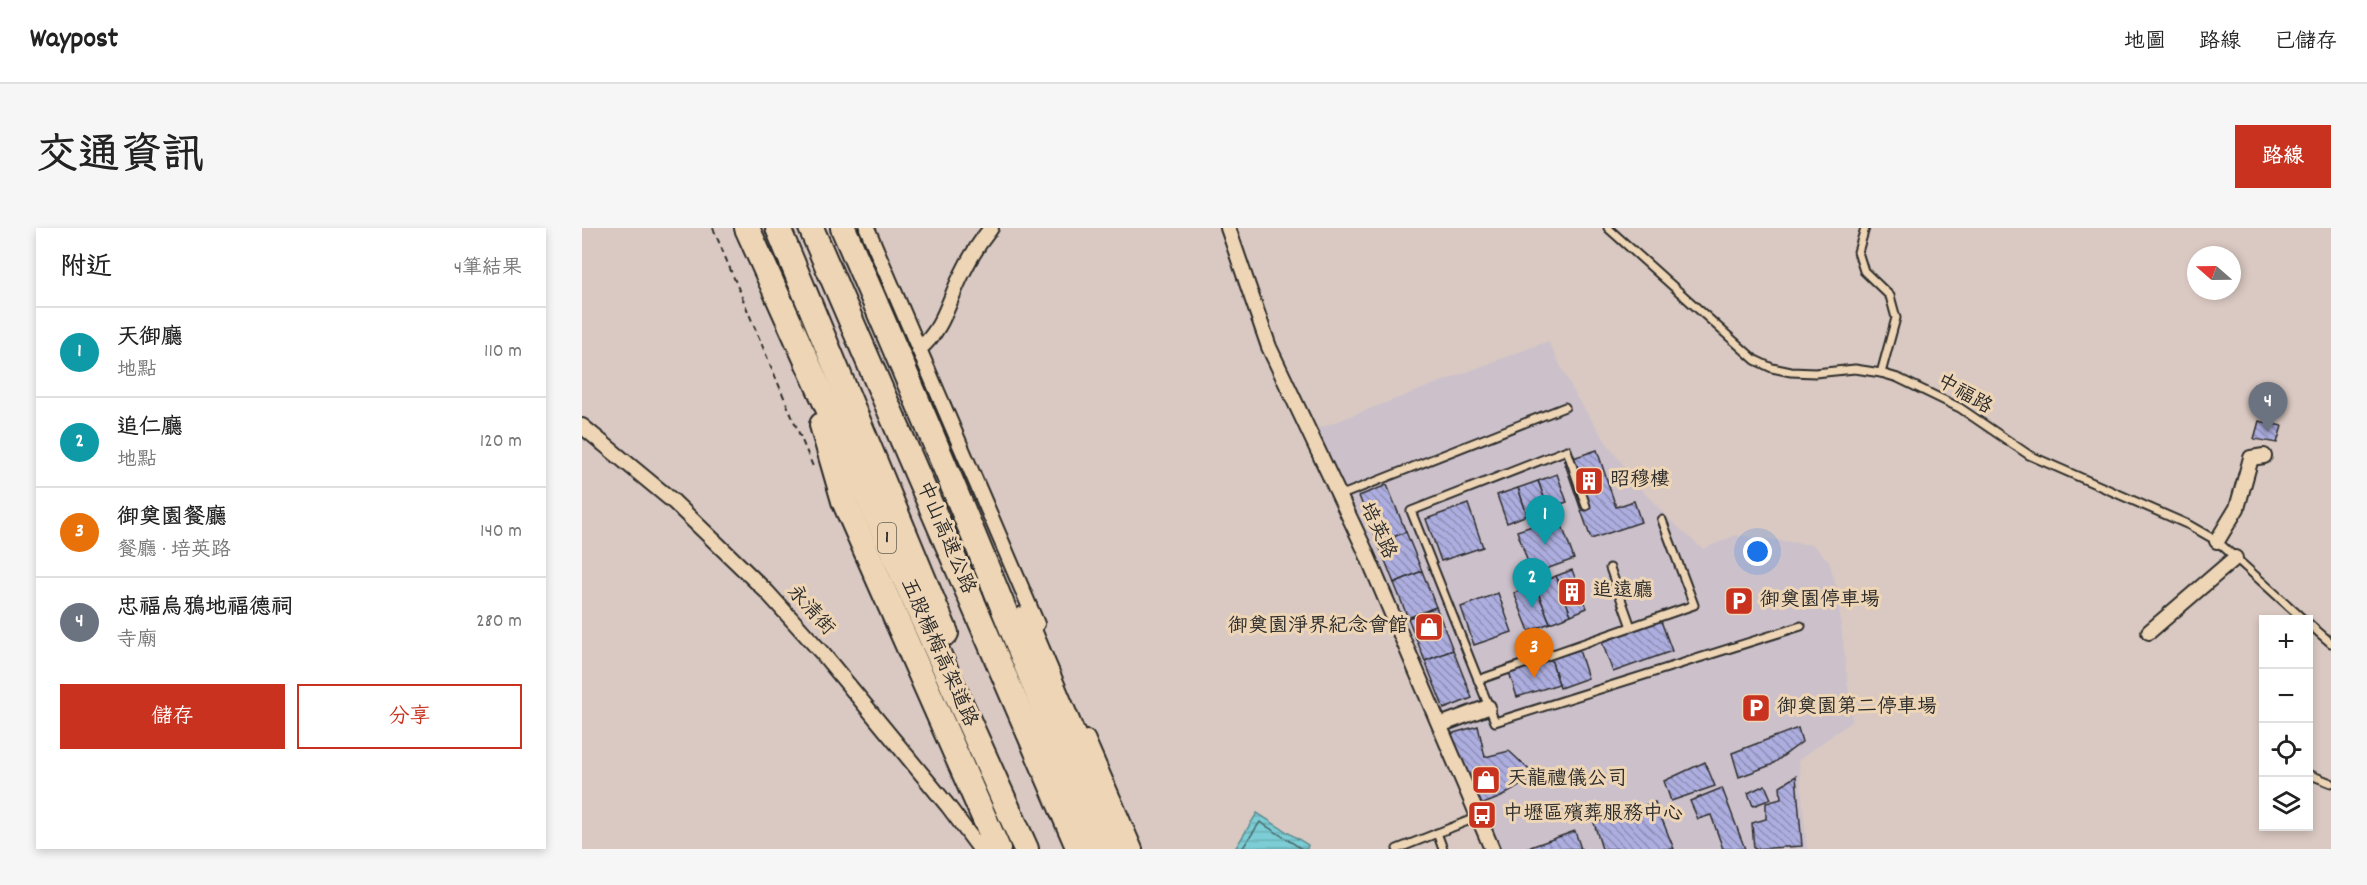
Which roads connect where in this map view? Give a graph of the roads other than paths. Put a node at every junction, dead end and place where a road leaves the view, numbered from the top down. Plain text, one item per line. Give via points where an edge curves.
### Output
1 (747, 228) edge
2 (778, 228) edge
3 (811, 228) edge
4 (843, 228) edge
5 (867, 228) edge
6 (991, 228) edge
7 (1228, 228) edge
8 (1608, 228) edge
9 (1866, 228) edge
10 (798, 342) junction
11 (919, 349) junction
12 (1881, 373) junction
13 (1565, 407) dead end
14 (928, 425) junction
15 (582, 426) edge
16 (2264, 456) dead end
17 (1339, 496) junction
18 (1586, 506) dead end
19 (1662, 520) dead end
20 (2217, 541) junction
21 (2235, 558) junction
22 (1610, 568) dead end
23 (2298, 615) edge
24 (1801, 626) dead end
25 (1630, 627) junction
26 (2313, 627) edge
27 (2149, 632) dead end
28 (2331, 643) edge
29 (1478, 680) junction
30 (1488, 707) junction
31 (1440, 725) junction
32 (2313, 776) edge
33 (2331, 783) edge
34 (1480, 816) junction
35 (1437, 833) junction
36 (981, 849) edge
37 (998, 849) edge
38 (1026, 849) edge
39 (1036, 849) edge
40 (1079, 849) edge
41 (1098, 849) edge
42 (1121, 849) edge
43 (1135, 849) edge
44 (1397, 849) edge
45 (1443, 849) edge
46 (1492, 849) edge

1 - 10 highway, 五股楊梅高架道路 / 1
2 - 39 highway, 中山高速公路 / 1
3 - 40 highway, 中山高速公路
4 - 14 highway
5 - 11 street
6 - 11 street via 960,277 939,327
7 - 17 street, 培英路 via 1269,347
8 - 12 lane, 中福路 via 1755,360 1791,372 1855,369
9 - 12 lane via 1858,252 1864,271 1890,296 1896,318
10 - 37 highway via 844,501
10 - 38 highway, 五股楊梅高架道路 / 1
11 - 43 street
12 - 20 lane, 中福路 via 1960,408 2029,455
13 - 17 lane
14 - 41 highway
14 - 42 highway via 1028,628
15 - 36 street, 永清街 via 674,502 767,592 823,654
16 - 20 street via 2251,458 2237,508
17 - 31 street, 培英路
18 - 29 lane via 1567,450 1412,511
19 - 25 lane via 1694,605
20 - 21 lane, 中福路
21 - 23 lane, 中福路
21 - 27 street
22 - 25 lane
24 - 30 lane via 1496,722
25 - 29 lane
26 - 28 lane
29 - 30 lane
30 - 31 street
31 - 34 street, 培英路
32 - 33 lane
34 - 35 lane
34 - 46 street, 培英路
35 - 44 lane
35 - 45 lane

